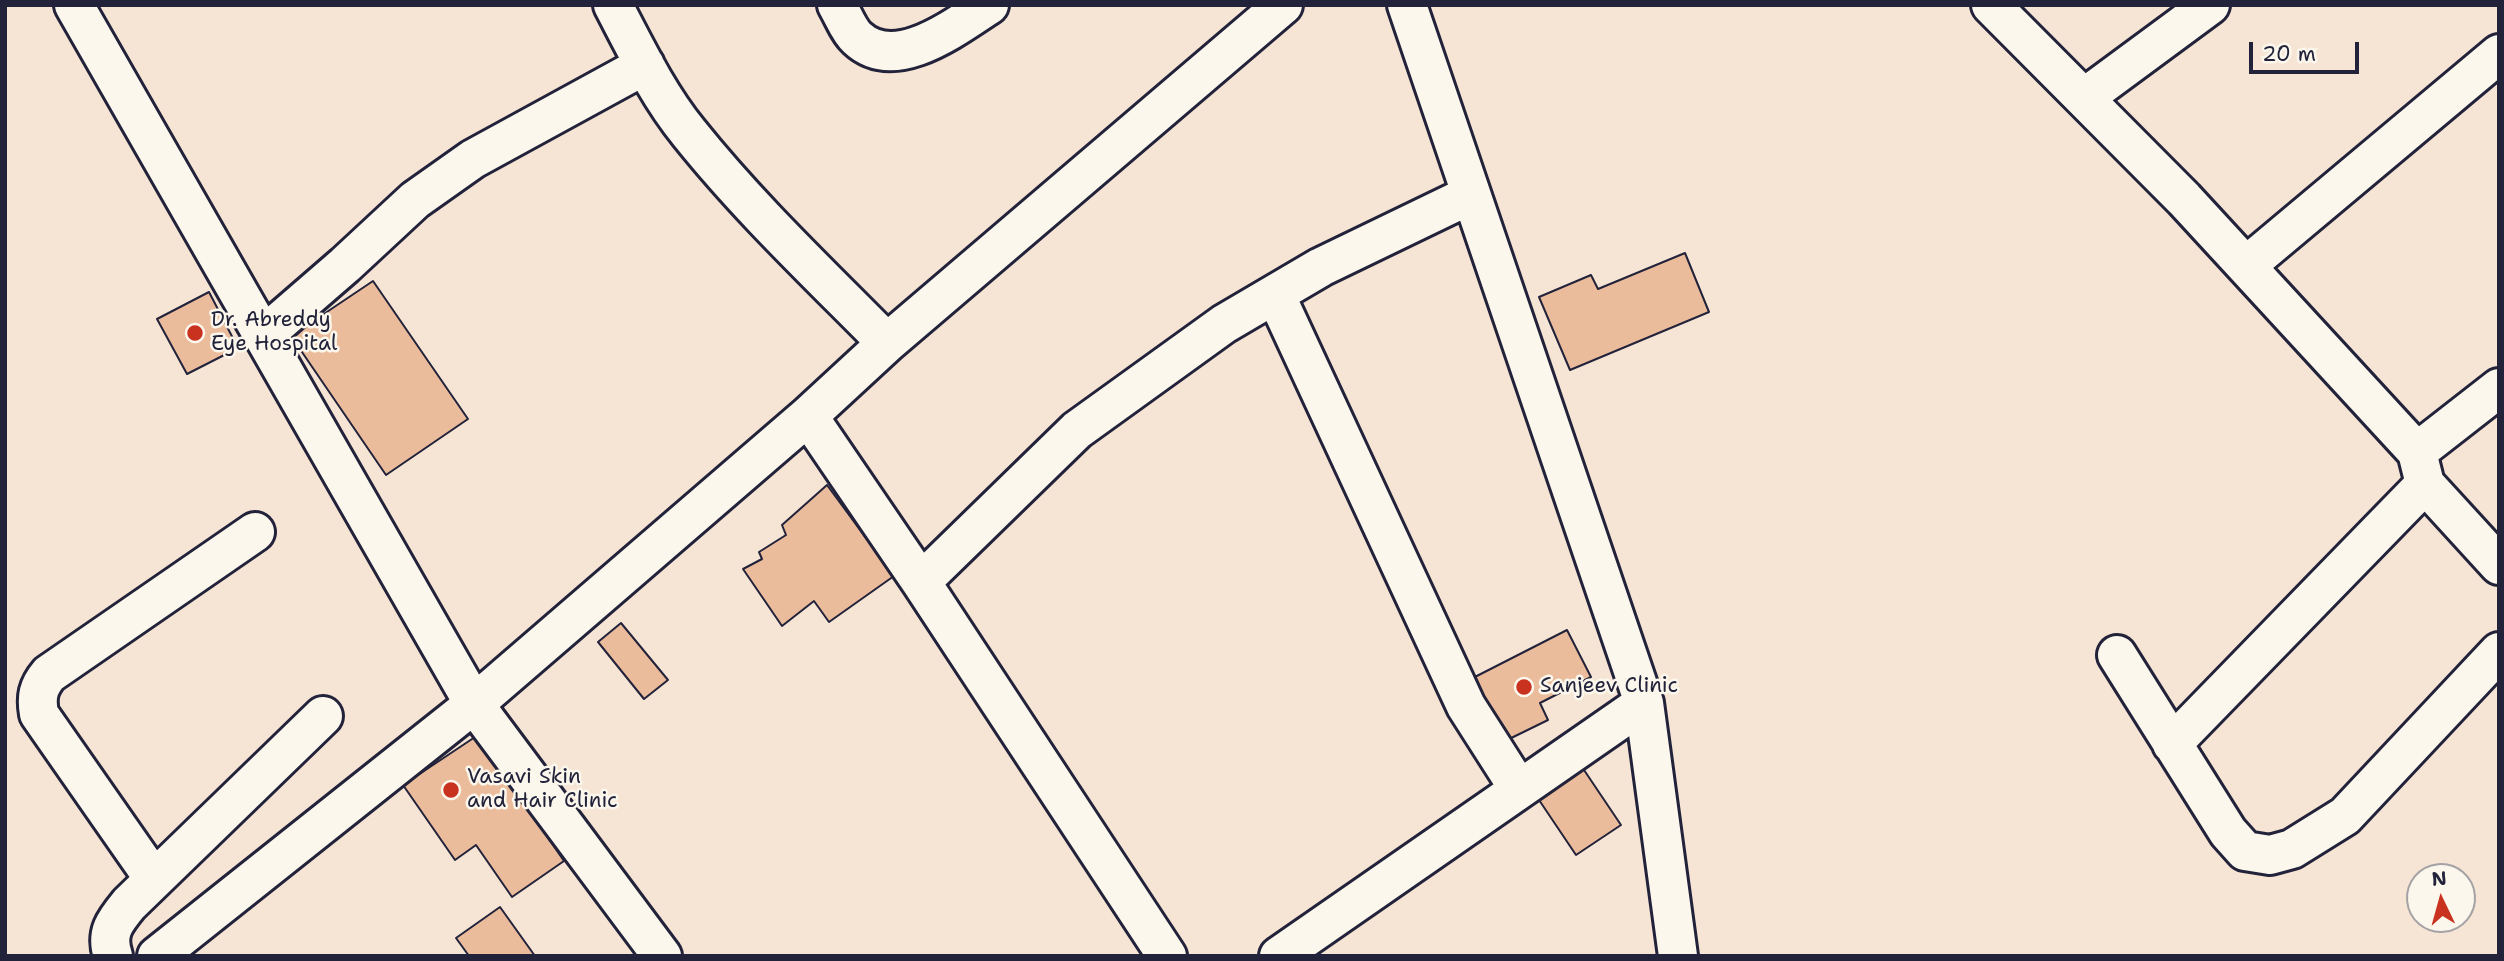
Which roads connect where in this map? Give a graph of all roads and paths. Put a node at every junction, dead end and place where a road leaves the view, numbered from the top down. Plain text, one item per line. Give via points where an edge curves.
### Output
1 (74, 5) edge
2 (613, 5) edge
3 (837, 5) edge
4 (989, 5) edge
5 (1283, 5) edge
6 (1407, 5) edge
7 (1991, 5) edge
8 (2210, 5) edge
9 (2499, 54) edge
10 (645, 65) junction
11 (2084, 98) junction
12 (1471, 195) junction
13 (2246, 267) junction
14 (1275, 294) junction
15 (263, 336) junction
16 (887, 343) junction
17 (2499, 388) edge
18 (808, 416) junction
19 (2421, 468) junction
20 (256, 532) dead end
21 (2499, 565) edge
22 (921, 582) junction
23 (2499, 652) edge
24 (2117, 655) dead end
25 (1644, 703) junction
26 (474, 704) junction
27 (323, 716) dead end
28 (2172, 744) junction
29 (1519, 789) junction
30 (154, 879) junction
31 (113, 956) edge
32 (156, 956) edge
33 (662, 956) edge
34 (1167, 956) edge
35 (1279, 956) edge
36 (1678, 956) edge

1 - 15 street
2 - 10 street
3 - 4 street via 856,38 881,51 909,49
5 - 16 street
6 - 12 street
7 - 11 street
8 - 11 street
9 - 13 street
10 - 15 street via 463,166 415,200
10 - 16 street via 688,132 744,197
11 - 13 street
12 - 14 street
12 - 25 street
13 - 19 street
14 - 22 street via 1224,324 1077,430
14 - 29 street via 1466,706
15 - 26 street
16 - 18 street
17 - 19 street
18 - 22 street
18 - 26 street
19 - 21 street
19 - 28 street
20 - 30 street via 49,674 36,700 39,714
22 - 34 street
23 - 28 street via 2345,816 2292,849 2270,855 2245,851
24 - 28 street
25 - 29 street
25 - 36 street
26 - 32 street
26 - 33 street
27 - 30 street
29 - 35 street
30 - 31 street via 113,924 109,937

